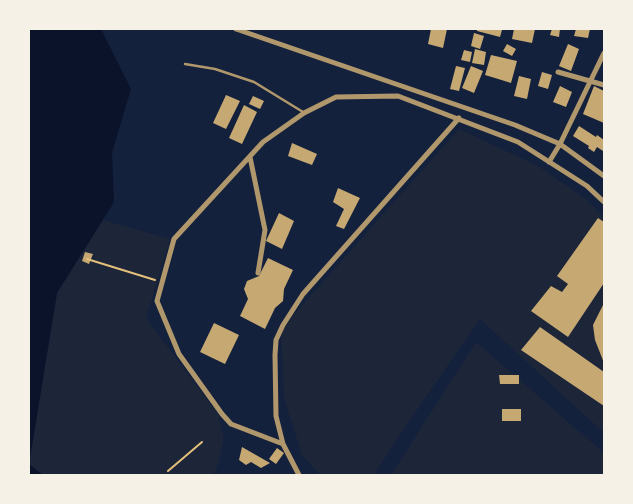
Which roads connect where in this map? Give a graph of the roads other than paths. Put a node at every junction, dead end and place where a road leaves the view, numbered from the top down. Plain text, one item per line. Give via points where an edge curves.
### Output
1 (236, 29) edge
2 (604, 53) edge
3 (185, 64) dead end
4 (558, 72) dead end
5 (591, 81) junction
6 (604, 84) edge
7 (304, 113) junction
8 (459, 118) junction
9 (560, 144) junction
10 (250, 157) junction
11 (549, 162) junction
12 (604, 176) edge
13 (604, 202) edge
14 (258, 273) dead end
15 (283, 444) junction
16 (299, 475) edge

1 - 9 street via 465,107
2 - 5 street
3 - 7 lane via 215,69 254,82
4 - 5 street
5 - 6 street
5 - 9 street
7 - 8 street via 336,97 398,96
7 - 10 street via 263,142
8 - 11 street via 518,142
8 - 15 street via 303,294 282,325 275,355 276,416
9 - 11 street
9 - 12 street
10 - 14 street via 265,230
10 - 15 street via 174,239 156,300 179,354 222,414 231,424
11 - 13 street via 587,186
15 - 16 street

